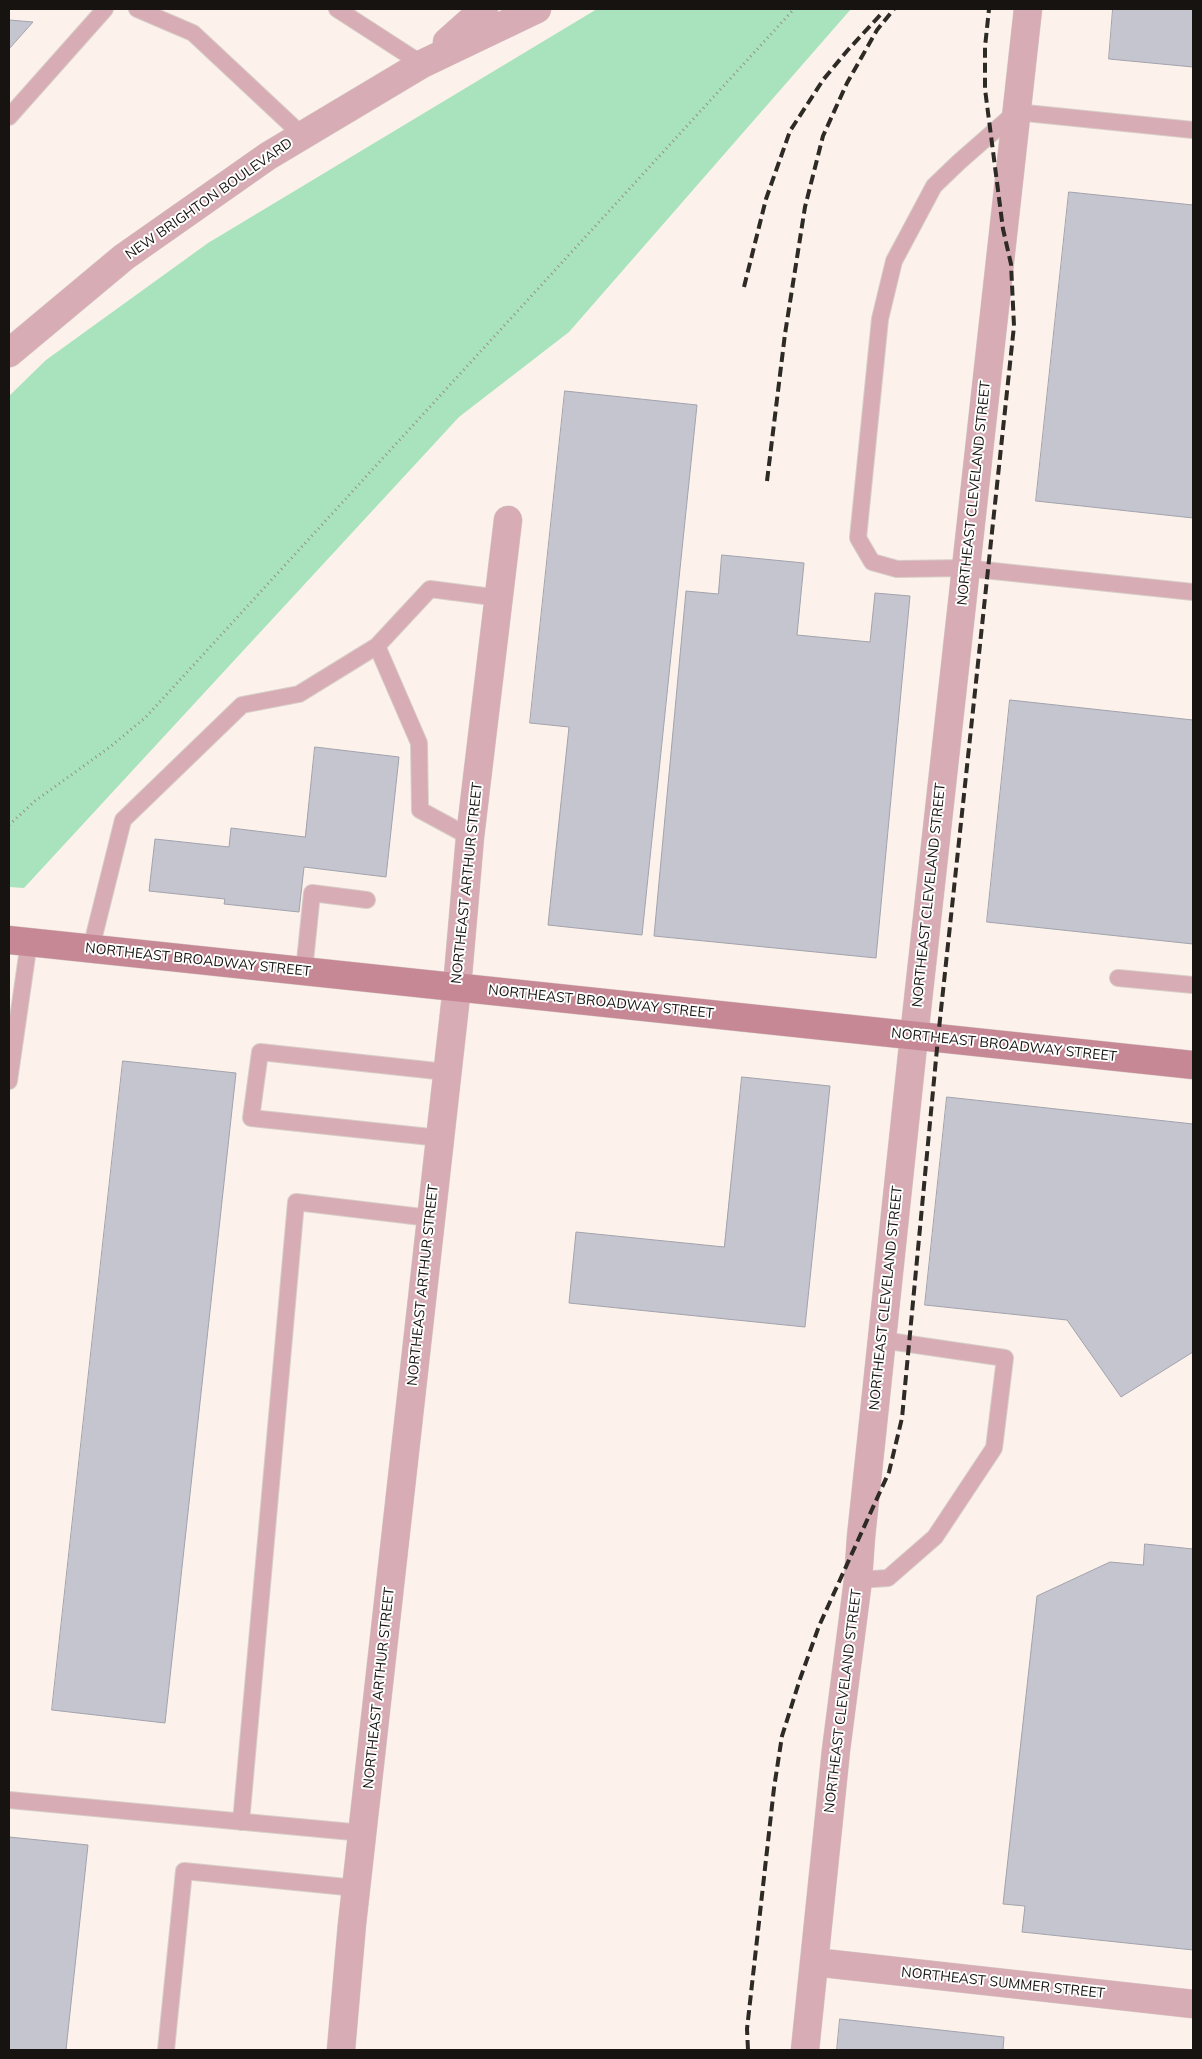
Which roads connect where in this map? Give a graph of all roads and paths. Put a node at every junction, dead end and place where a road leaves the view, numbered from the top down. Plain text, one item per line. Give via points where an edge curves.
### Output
1 (105, 9) edge
2 (137, 9) edge
3 (337, 9) edge
4 (484, 9) edge
5 (536, 9) edge
6 (794, 9) edge
7 (1028, 9) edge
8 (422, 64) junction
9 (1016, 112) junction
10 (9, 118) edge
11 (1193, 130) edge
12 (302, 136) junction
13 (9, 353) edge
14 (508, 520) dead end
15 (966, 568) junction
16 (1193, 592) edge
17 (500, 598) junction
18 (377, 646) junction
19 (9, 825) edge
20 (470, 836) junction
21 (367, 900) dead end
22 (19, 941) edge
23 (91, 948) junction
24 (304, 971) junction
25 (1118, 978) dead end
26 (1193, 985) edge
27 (457, 987) junction
28 (914, 1036) junction
29 (1193, 1065) edge
30 (446, 1072) junction
31 (9, 1081) edge
32 (440, 1138) junction
33 (430, 1218) junction
34 (882, 1340) junction
35 (858, 1580) junction
36 (9, 1800) edge
37 (241, 1822) junction
38 (363, 1833) junction
39 (356, 1888) junction
40 (814, 1962) junction
41 (1193, 2004) edge
42 (166, 2050) edge
43 (341, 2050) edge
44 (805, 2050) edge

1 - 10 lane
2 - 12 lane via 193,33
3 - 8 lane
4 - 8 street, NEW BRIGHTON BOULEVARD
5 - 8 street, NEW BRIGHTON BOULEVARD
6 - 19 path via 146,717 35,801
7 - 9 street, NORTHEAST CLEVELAND STREET
8 - 12 street, NEW BRIGHTON BOULEVARD
9 - 11 lane
9 - 15 street, NORTHEAST CLEVELAND STREET
9 - 15 lane via 934,186 894,261 880,319 871,398 858,538 872,562 897,569
12 - 13 street, NEW BRIGHTON BOULEVARD via 268,156 124,257
14 - 17 street, NORTHEAST ARTHUR STREET
15 - 16 lane
15 - 28 street, NORTHEAST CLEVELAND STREET
17 - 18 lane via 430,589
17 - 20 street, NORTHEAST ARTHUR STREET
18 - 20 lane via 419,743 420,810
18 - 23 lane via 299,694 242,705 123,820
20 - 27 street, NORTHEAST ARTHUR STREET
21 - 24 lane via 312,893
22 - 23 main road, NORTHEAST BROADWAY STREET
22 - 31 lane
23 - 24 main road, NORTHEAST BROADWAY STREET
24 - 27 main road, NORTHEAST BROADWAY STREET
25 - 26 lane
27 - 28 main road, NORTHEAST BROADWAY STREET
27 - 30 street, NORTHEAST ARTHUR STREET
28 - 29 main road, NORTHEAST BROADWAY STREET
28 - 34 street, NORTHEAST CLEVELAND STREET
30 - 32 street, NORTHEAST ARTHUR STREET
30 - 32 lane via 260,1052 251,1118
32 - 33 street, NORTHEAST ARTHUR STREET
33 - 37 lane via 296,1202
33 - 38 street, NORTHEAST ARTHUR STREET
34 - 35 street, NORTHEAST CLEVELAND STREET
34 - 35 lane via 1005,1358 994,1448 935,1537 888,1578
35 - 40 street, NORTHEAST CLEVELAND STREET
36 - 37 lane
37 - 38 lane
38 - 39 street, NORTHEAST ARTHUR STREET
39 - 42 lane via 184,1871
39 - 43 street, NORTHEAST ARTHUR STREET
40 - 41 street, NORTHEAST SUMMER STREET
40 - 44 street, NORTHEAST CLEVELAND STREET

